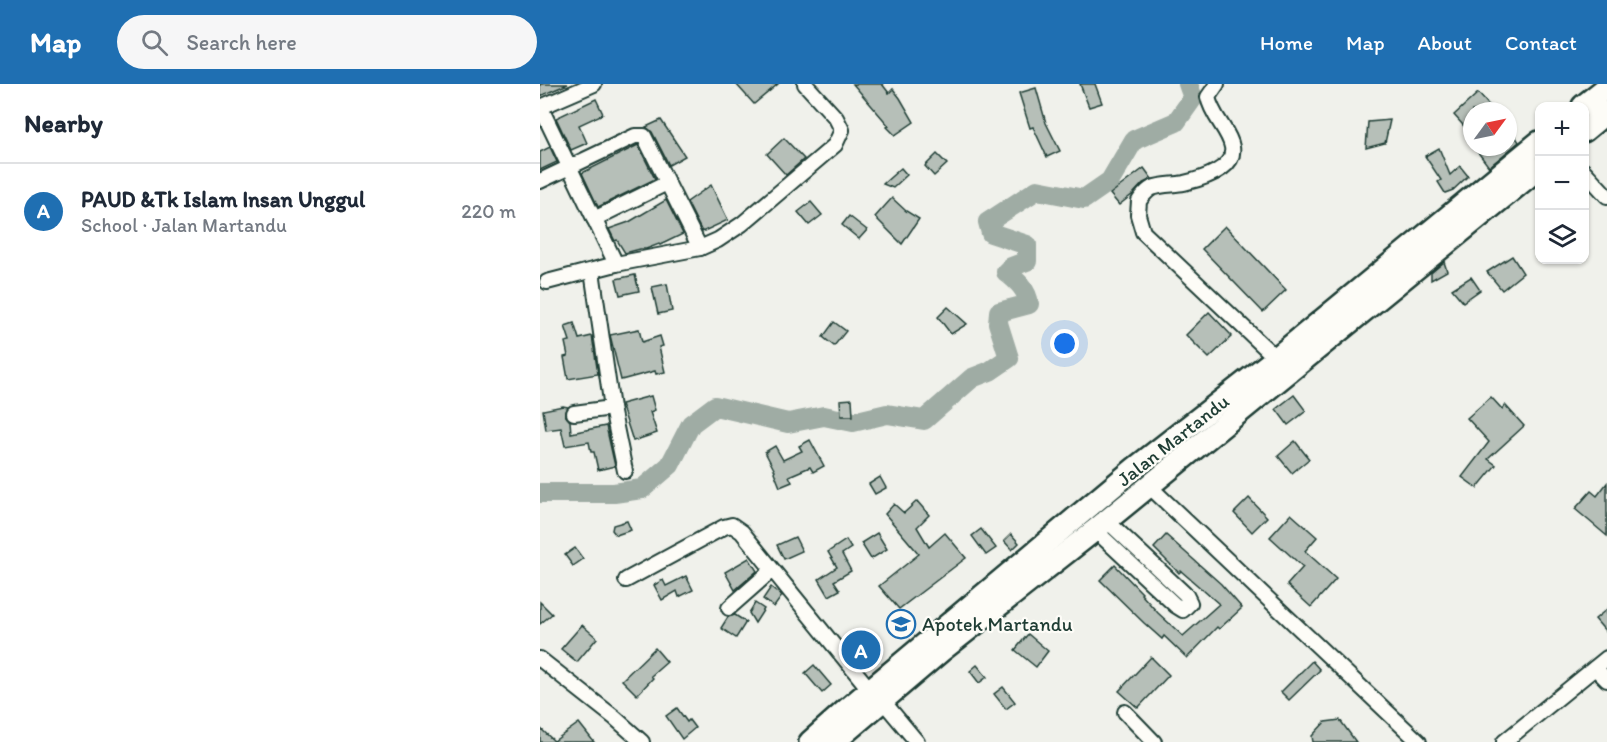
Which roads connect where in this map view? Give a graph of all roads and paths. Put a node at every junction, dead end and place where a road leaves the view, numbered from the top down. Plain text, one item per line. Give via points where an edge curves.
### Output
1 (594, 84) edge
2 (805, 84) edge
3 (1217, 84) edge
4 (1607, 87) edge
5 (1588, 102) edge
6 (540, 106) edge
7 (1607, 112) edge
8 (1589, 126) edge
9 (545, 131) edge
10 (1535, 145) edge
11 (570, 168) junction
12 (1535, 171) edge
13 (1589, 176) edge
14 (540, 181) edge
15 (667, 183) junction
16 (1607, 196) edge
17 (594, 219) junction
18 (700, 248) junction
19 (616, 264) junction
20 (592, 271) junction
21 (548, 282) dead end
22 (1276, 358) junction
23 (612, 408) junction
24 (574, 413) dead end
25 (625, 471) dead end
26 (1148, 485) junction
27 (1101, 525) junction
28 (772, 570) junction
29 (626, 580) dead end
30 (729, 608) dead end
31 (936, 645) junction
32 (1607, 658) edge
33 (540, 659) edge
34 (1595, 668) junction
35 (1607, 680) edge
36 (876, 695) junction
37 (1125, 712) dead end
38 (642, 742) edge
39 (810, 742) edge
40 (834, 742) edge
41 (917, 742) edge
42 (1154, 742) edge
43 (1419, 742) edge
44 (1504, 742) edge

1 - 6 street
2 - 18 street via 842,130 835,145 742,224
3 - 22 street via 1208,98 1229,139 1232,157 1213,173 1149,189 1139,201 1140,225
4 - 5 highway
6 - 9 street
7 - 8 highway
9 - 11 street
10 - 22 highway, Jalan Martandu
11 - 14 street
11 - 15 street via 640,135 646,139
11 - 17 street
12 - 26 highway, Jalan Martandu
13 - 16 street
15 - 17 street
15 - 18 street
17 - 19 street
18 - 19 street
19 - 20 street
20 - 21 street
20 - 23 street
22 - 31 highway, Jalan Martandu via 1134,469
23 - 24 street
23 - 25 street
26 - 27 highway, Jalan Martandu
26 - 43 street
27 - 27 street via 1186,595 1190,603 1186,610 1175,605
27 - 31 highway, Jalan Martandu
28 - 29 street via 732,525
28 - 30 street
28 - 36 street
31 - 36 highway, Jalan Martandu
32 - 34 street
33 - 38 street
34 - 35 street
34 - 44 street
36 - 39 highway, Jalan Martandu
36 - 40 highway, Jalan Martandu
36 - 41 street
37 - 42 street

